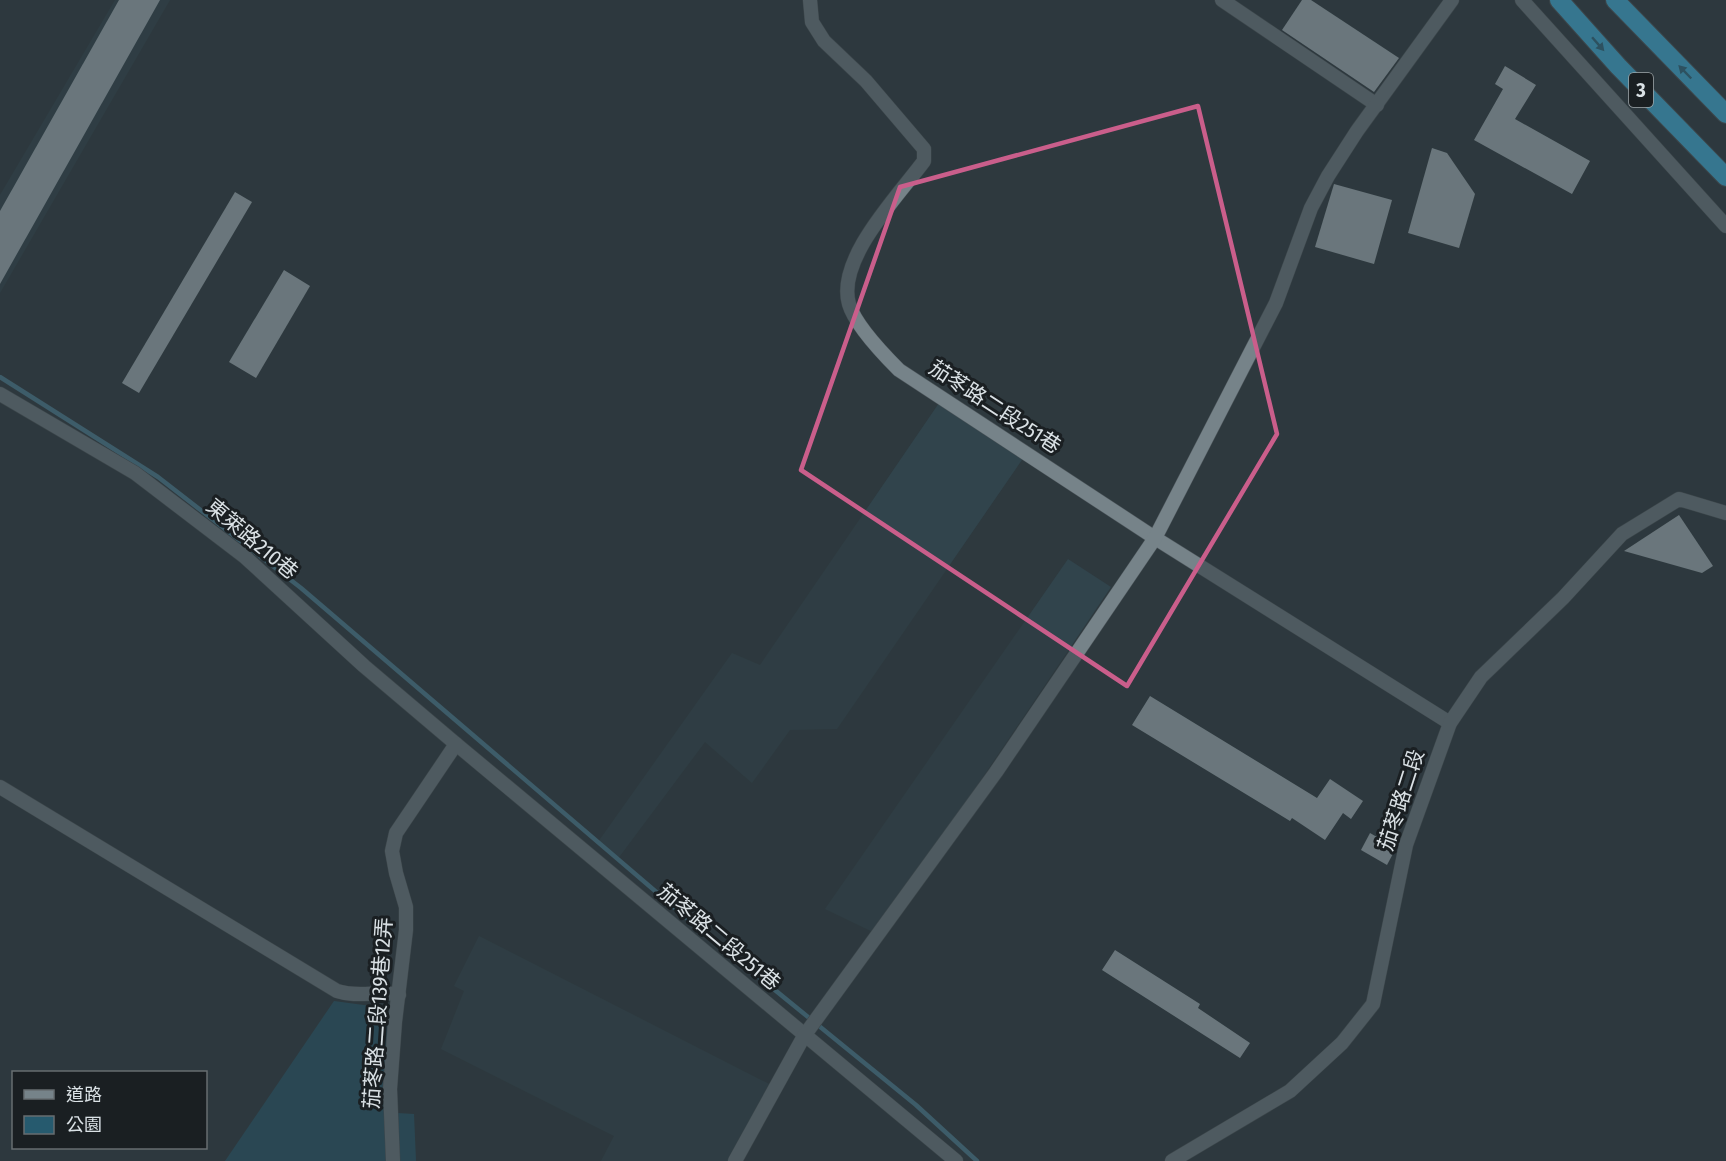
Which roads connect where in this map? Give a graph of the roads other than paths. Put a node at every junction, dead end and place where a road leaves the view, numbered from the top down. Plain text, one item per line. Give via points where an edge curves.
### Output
1 (810, 0) edge
2 (1222, 0) edge
3 (1452, 0) edge
4 (1522, 0) edge
5 (1559, 0) edge
6 (1615, 0) edge
7 (1377, 105) junction
8 (1726, 114) edge
9 (1726, 177) edge
10 (1726, 226) edge
11 (0, 394) edge
12 (1726, 513) edge
13 (1155, 538) junction
14 (1450, 723) junction
15 (456, 744) junction
16 (0, 787) edge
17 (399, 995) junction
18 (804, 1036) junction
19 (393, 1161) edge
20 (735, 1161) edge
21 (956, 1161) edge
22 (1172, 1161) edge

1 - 13 street, 茄苳路二段251巷 via 812,22 824,41 860,75 924,149 924,161 860,248 849,273 849,304 870,337 899,370
2 - 7 street
3 - 7 street
4 - 10 street
5 -> 9 highway, 3
8 -> 6 highway, 3
7 - 13 street via 1311,208 1276,303
11 - 15 street, 東萊路210巷 via 135,473 180,506 245,557
12 - 14 street, 茄苳路二段 via 1679,499 1622,534 1481,677
13 - 14 street, 茄苳路二段251巷
13 - 18 street via 1002,762
14 - 22 street, 茄苳路二段 via 1406,845 1373,1004 1342,1043 1290,1091
15 - 17 street, 茄苳路二段139巷12弄 via 396,833 392,851 406,908
15 - 18 street, 茄苳路二段251巷
16 - 17 street via 338,991 348,995
17 - 19 street, 茄苳路二段139巷12弄 via 390,1089
18 - 20 street
18 - 21 street, 茄苳路二段251巷

